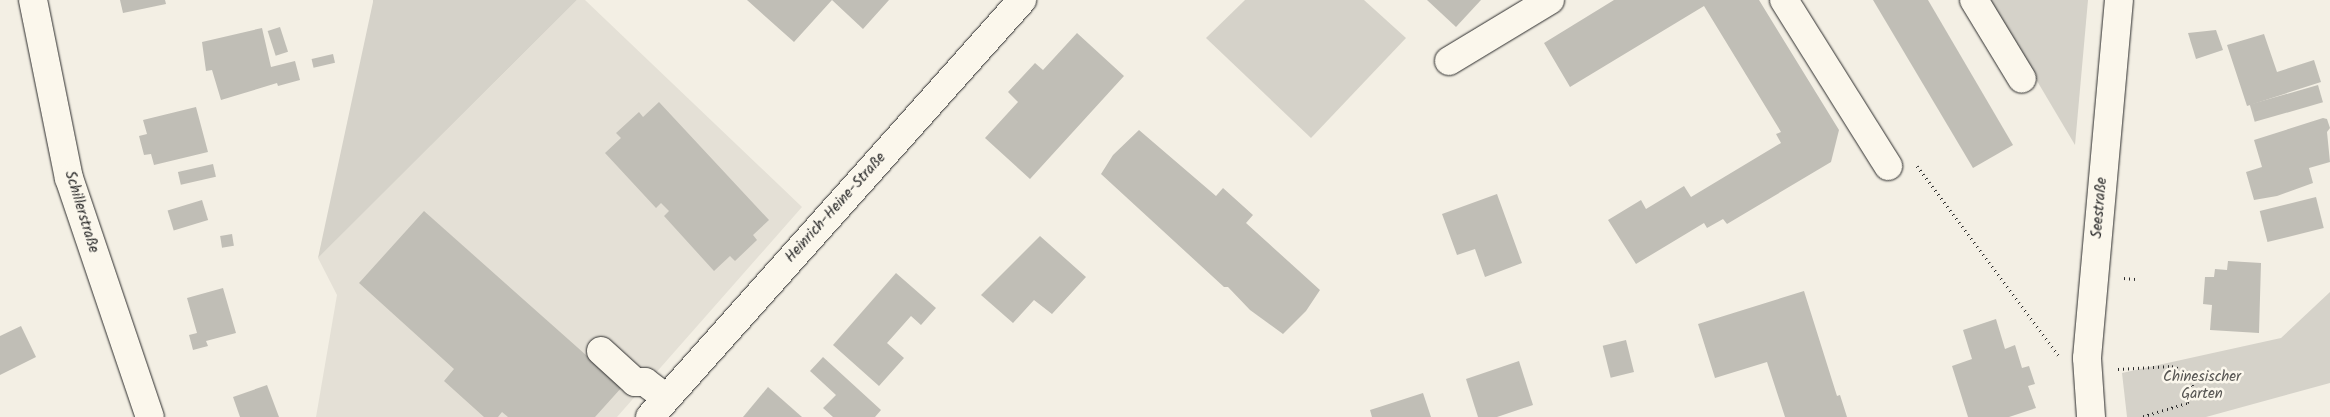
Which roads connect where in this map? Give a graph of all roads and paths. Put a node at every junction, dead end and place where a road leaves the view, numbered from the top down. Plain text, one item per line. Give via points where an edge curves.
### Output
1 (33, 0) edge
2 (1022, 0) edge
3 (1550, 0) edge
4 (1784, 0) edge
5 (1974, 0) edge
6 (2119, 0) edge
7 (1449, 61) dead end
8 (2022, 80) dead end
9 (1888, 166) joint
10 (2124, 278) dead end
11 (2135, 279) dead end
12 (601, 351) dead end
13 (2066, 357) dead end
14 (2118, 368) dead end
15 (658, 408) edge
16 (150, 417) edge
17 (2091, 417) edge
18 (2141, 417) edge

1 - 16 street, Schillerstraße via 69,178
2 - 15 street, Heinrich-Heine-Straße
3 - 7 street
4 - 9 street
5 - 8 street
6 - 17 street, Seestraße via 2087,358
9 - 13 path via 1912,159 2059,357
10 - 11 path
12 - 15 street via 634,382 645,382
14 - 18 path via 2172,366 2186,371 2192,380 2193,393 2187,403

